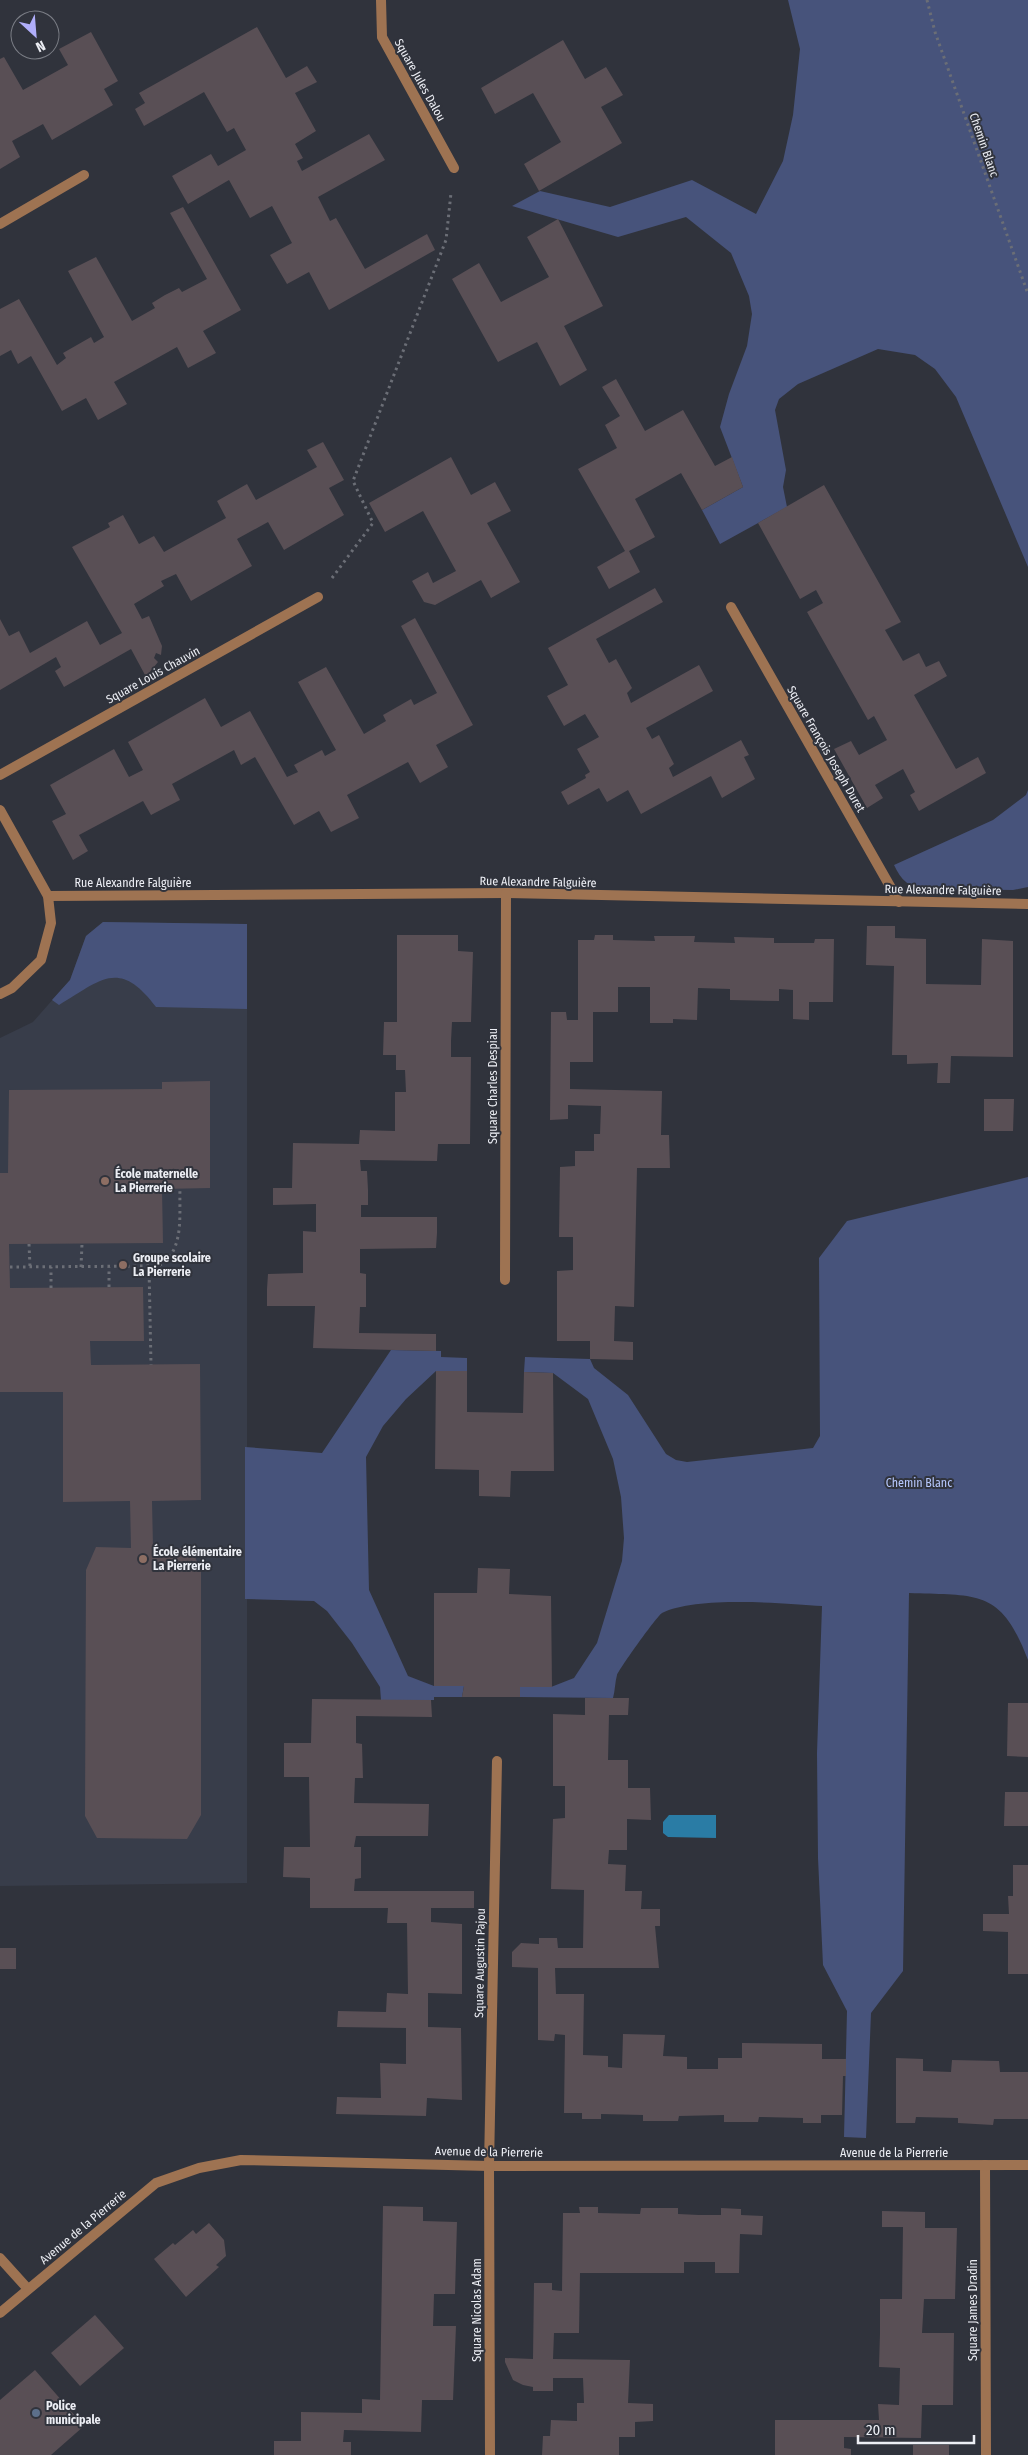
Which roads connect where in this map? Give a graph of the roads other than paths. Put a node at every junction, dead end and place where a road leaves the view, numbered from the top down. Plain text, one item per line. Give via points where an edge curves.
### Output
1 (381, 0) edge
2 (454, 168) road end
3 (84, 175) dead end
4 (0, 224) edge
5 (318, 597) road end
6 (731, 607) dead end
7 (0, 775) edge
8 (0, 810) edge
9 (506, 893) junction
10 (48, 896) junction
11 (898, 902) junction
12 (1028, 904) edge
13 (0, 994) edge
14 (505, 1280) dead end
15 (497, 1761) dead end
16 (985, 2165) junction
17 (1028, 2165) edge
18 (488, 2166) junction
19 (0, 2258) edge
20 (28, 2289) junction
21 (0, 2313) edge
22 (490, 2455) edge
23 (986, 2455) edge

1 - 2 street, Square Jules Dalou via 382,36
3 - 4 street
5 - 7 street, Square Louis Chauvin
6 - 11 street, Square François Joseph Duret
8 - 10 street
9 - 10 street, Rue Alexandre Falguière
9 - 11 street, Rue Alexandre Falguière
9 - 14 street, Square Charles Despiau
10 - 13 street via 51,923 41,960 12,988
11 - 12 street, Rue Alexandre Falguière
15 - 18 street, Square Augustin Pajou
16 - 17 street, Avenue de la Pierrerie
16 - 18 street, Avenue de la Pierrerie
16 - 23 street, Square James Dradin
18 - 20 street, Avenue de la Pierrerie via 241,2160 199,2168 156,2183
18 - 22 street, Square Nicolas Adam
19 - 20 street
20 - 21 street, Avenue de la Pierrerie

